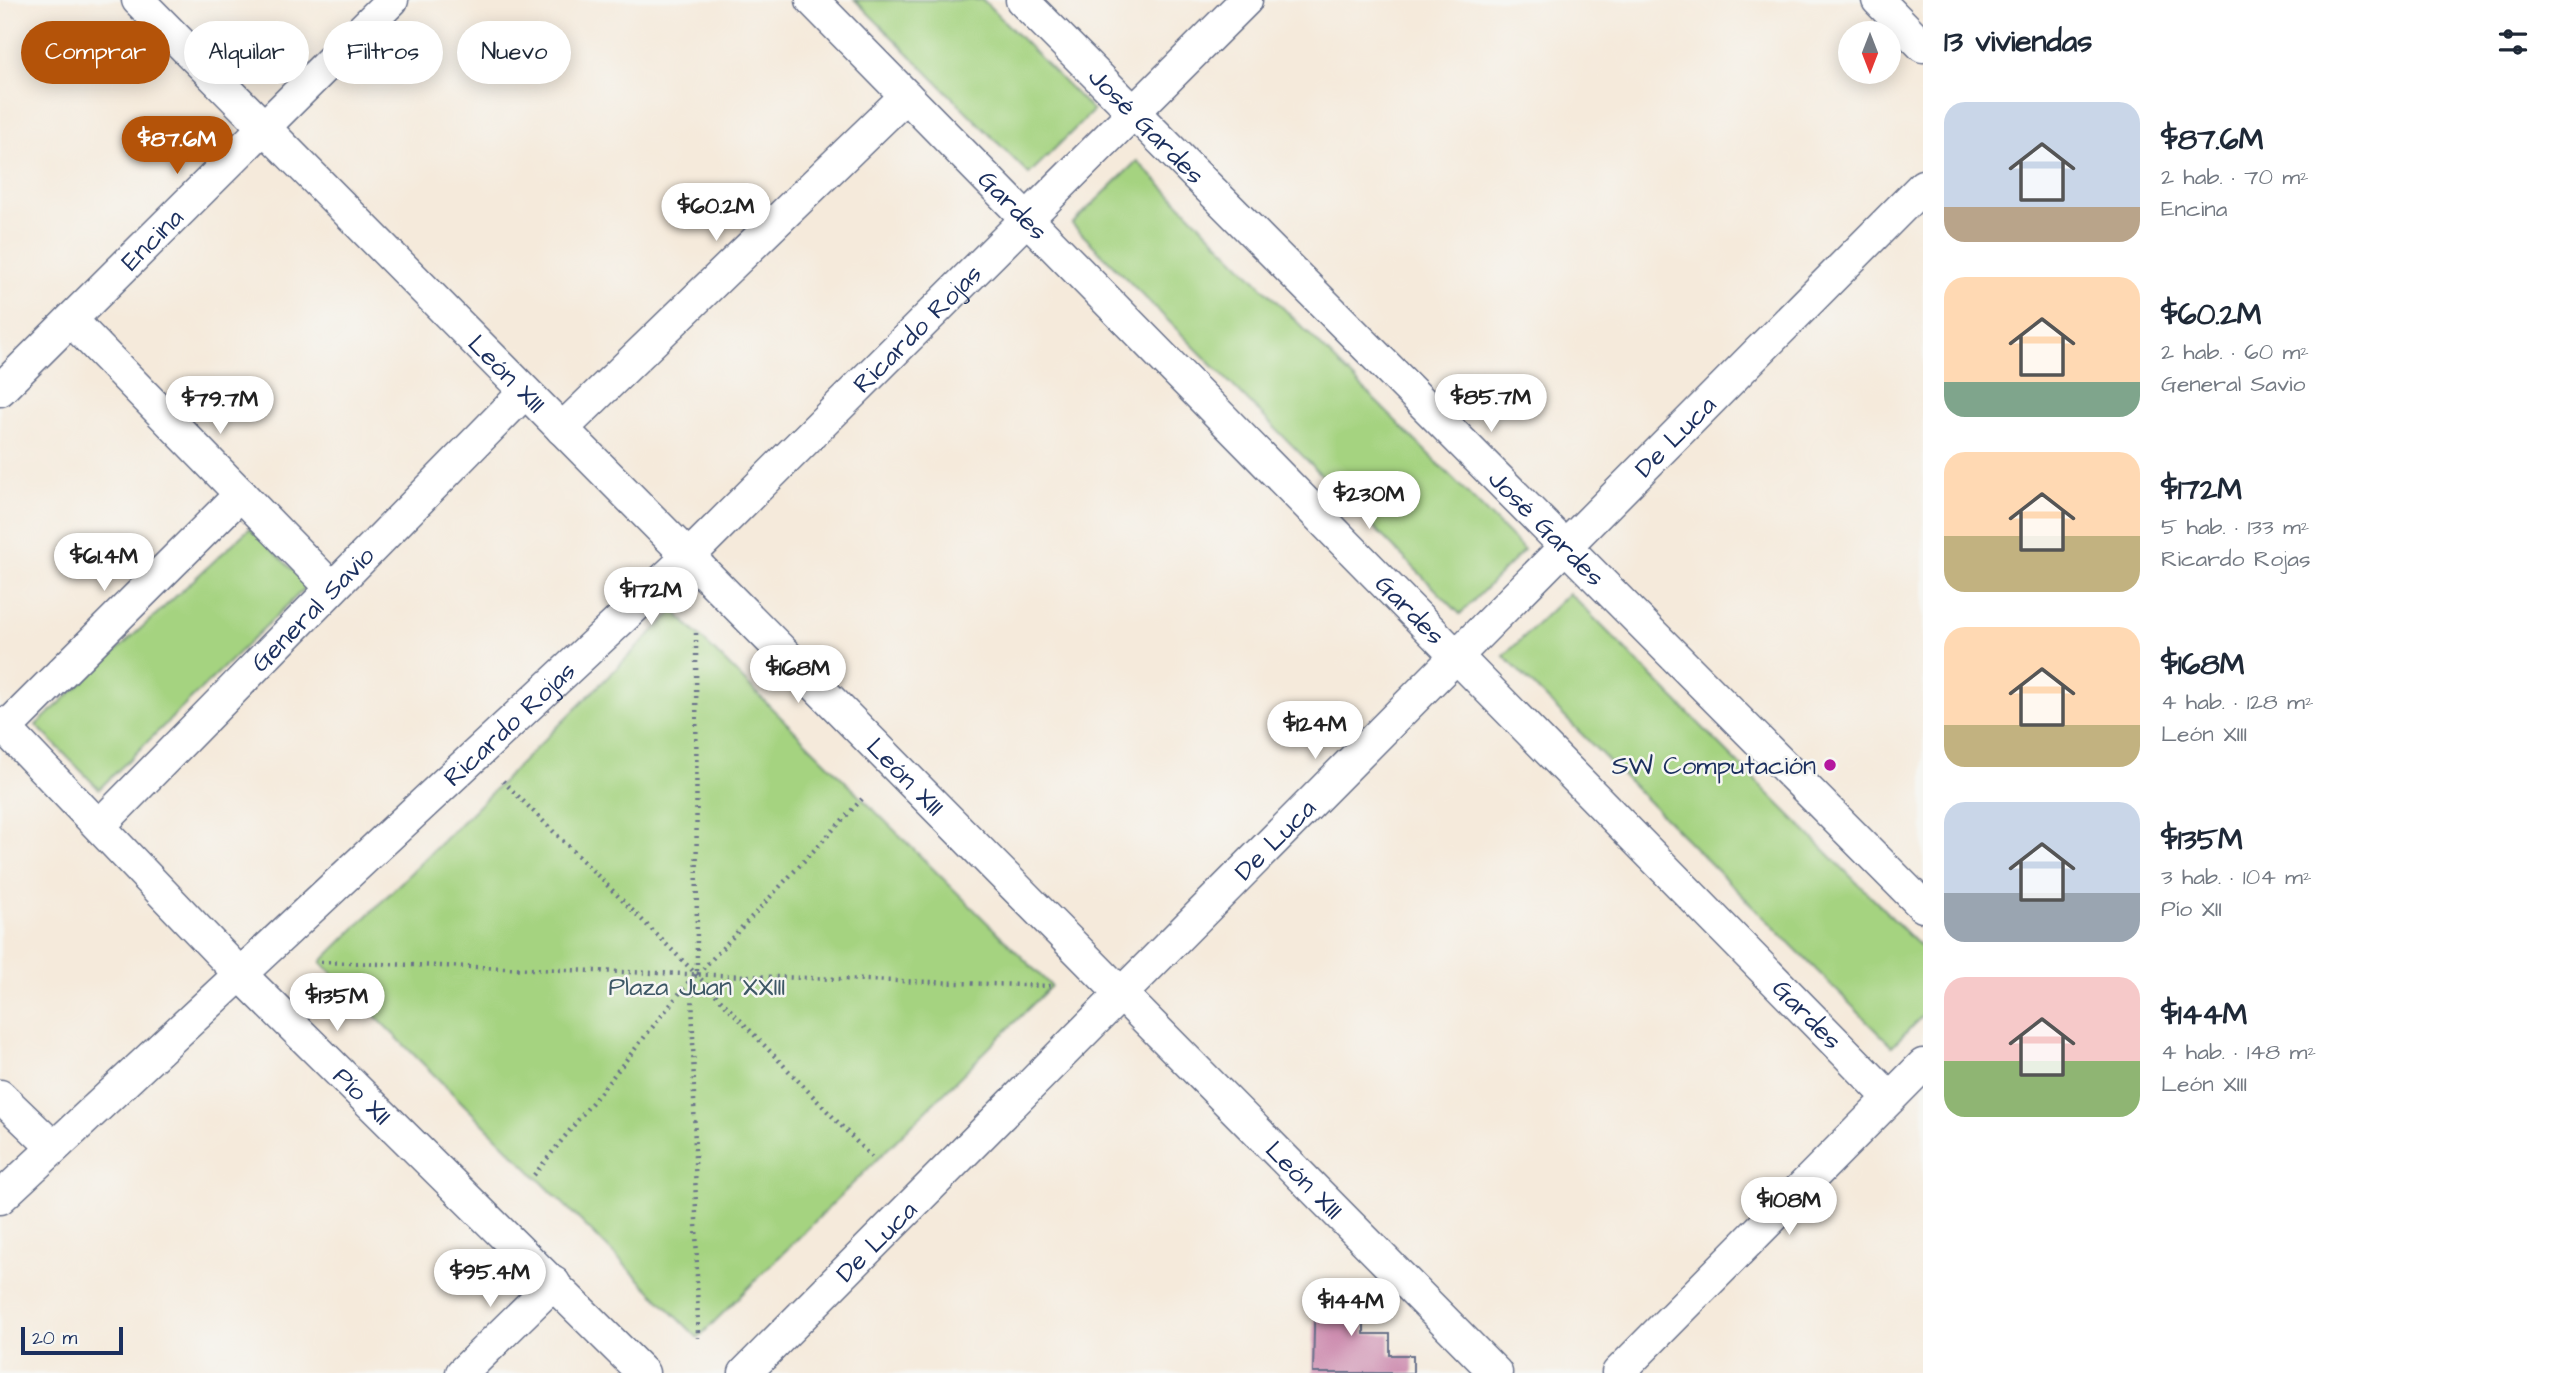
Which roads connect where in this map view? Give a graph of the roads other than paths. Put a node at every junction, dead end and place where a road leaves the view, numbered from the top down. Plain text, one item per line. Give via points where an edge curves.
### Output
1 (138, 0) edge
2 (392, 0) edge
3 (812, 0) edge
4 (1022, 0) edge
5 (1246, 0) edge
6 (1878, 0) edge
7 (1923, 46) edge
8 (906, 96) junction
9 (1134, 113) junction
10 (264, 127) junction
11 (1923, 186) edge
12 (1027, 219) junction
13 (71, 320) junction
14 (0, 390) edge
15 (525, 392) junction
16 (562, 429) junction
17 (241, 494) junction
18 (1565, 546) junction
19 (689, 556) junction
20 (332, 588) junction
21 (1456, 657) junction
22 (3, 726) edge
23 (100, 825) junction
24 (1923, 906) edge
25 (239, 973) junction
26 (1121, 994) junction
27 (1923, 1065) edge
28 (0, 1098) edge
29 (1890, 1098) junction
30 (53, 1147) junction
31 (0, 1198) edge
32 (554, 1283) junction
33 (462, 1373) edge
34 (643, 1373) edge
35 (745, 1373) edge
36 (1496, 1373) edge
37 (1618, 1373) edge

1 - 10 street, León XIII
2 - 10 street, Encina
3 - 8 street, Gardes
4 - 9 street, José Gardes
5 - 9 street, Ricardo Rojas
6 - 7 street
8 - 12 street, Gardes
8 - 16 street
9 - 12 street, Ricardo Rojas
9 - 18 street, José Gardes
10 - 13 street, Encina
10 - 15 street, León XIII
11 - 18 street, De Luca
12 - 19 street, Ricardo Rojas
12 - 21 street, Gardes
13 - 14 street, Encina
13 - 17 street
15 - 16 street, León XIII
15 - 20 street, General Savio
16 - 19 street, León XIII
17 - 20 street
17 - 22 street
18 - 21 street, De Luca
18 - 24 street, José Gardes
19 - 25 street, Ricardo Rojas
19 - 26 street, León XIII
20 - 23 street, General Savio
21 - 26 street, De Luca
21 - 29 street, Gardes
22 - 23 street, Pío XII
23 - 25 street, Pío XII
25 - 30 street, Ricardo Rojas
25 - 32 street, Pío XII
26 - 35 street, De Luca
26 - 36 street, León XIII
27 - 29 street
28 - 30 street
29 - 37 street
30 - 31 street, Ricardo Rojas
32 - 33 street
32 - 34 street, Pío XII

